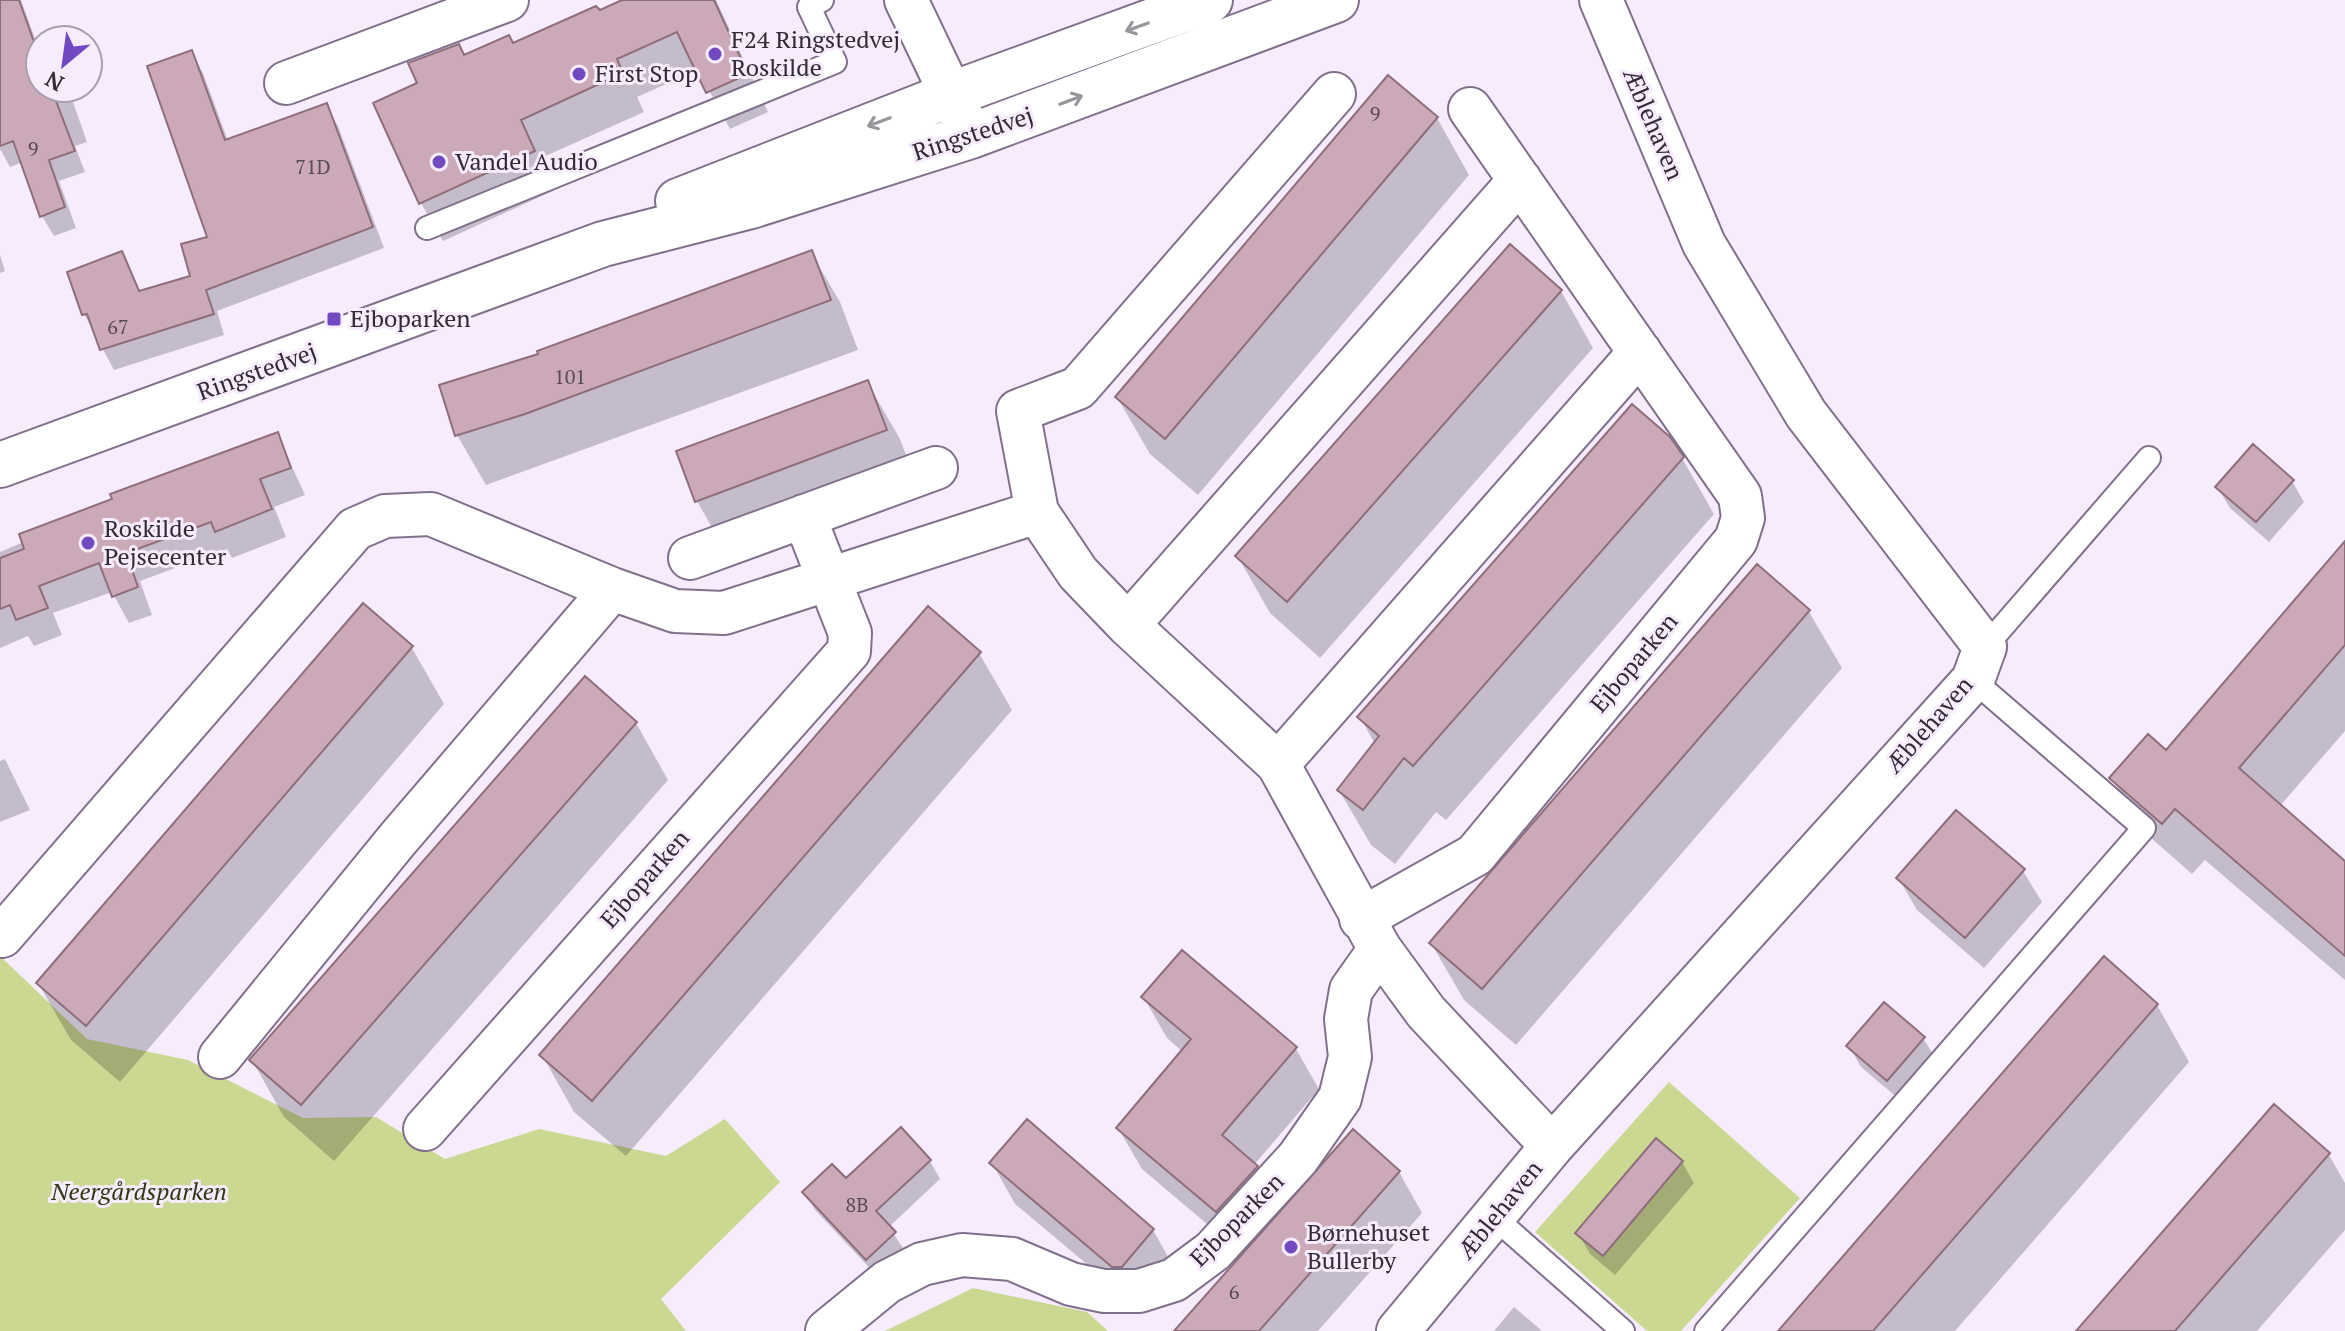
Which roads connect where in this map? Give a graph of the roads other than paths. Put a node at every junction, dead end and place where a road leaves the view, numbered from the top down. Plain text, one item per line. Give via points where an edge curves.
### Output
1 (507, 0) edge
2 (822, 0) edge
3 (906, 0) edge
4 (1210, 0) edge
5 (1336, 0) edge
6 (1601, 0) edge
7 (286, 83) dead end
8 (952, 94) junction
9 (1334, 94) dead end
10 (1470, 109) dead end
11 (971, 136) junction
12 (1520, 180) junction
13 (427, 228) dead end
14 (603, 244) junction
15 (1640, 352) junction
16 (2149, 458) dead end
17 (0, 465) edge
18 (936, 468) dead end
19 (1037, 512) junction
20 (804, 516) junction
21 (690, 558) dead end
22 (829, 581) junction
23 (612, 589) junction
24 (1128, 625) junction
25 (1979, 663) junction
26 (1278, 764) junction
27 (1370, 934) junction
28 (2, 936) dead end
29 (220, 1057) dead end
30 (425, 1129) dead end
31 (1552, 1146) junction
32 (1495, 1218) junction
33 (827, 1331) edge
34 (1398, 1331) edge
35 (1622, 1331) edge
36 (1706, 1331) edge

1 - 7 street
2 - 13 lane via 809,7 835,62
3 - 8 street
4 -> 8 street, Ringstedvej
11 -> 5 street, Ringstedvej
6 - 25 street, Æblehaven via 1712,257 1806,414
8 - 11 street
8 -> 14 street, Ringstedvej via 683,197
9 - 19 street via 1078,388 1018,411
10 - 12 street, Ejboparken
11 - 14 street, Ringstedvej via 751,206
12 - 15 street, Ejboparken
12 - 24 street
14 - 17 street, Ringstedvej
15 - 26 street
15 - 27 street, Ejboparken via 1740,496 1743,518 1736,540 1475,855
16 - 25 lane
18 - 20 street
19 - 22 street
19 - 24 street via 1078,573
20 - 21 street
20 - 22 street, Ejboparken
22 - 23 street via 724,613 675,611
22 - 30 street, Ejboparken via 850,633 849,651
23 - 28 street via 431,514 385,516 355,529
23 - 29 street
24 - 26 street
25 - 31 street, Æblehaven
25 - 36 lane via 2144,828
26 - 27 street
27 - 31 street via 1426,1012
27 - 33 street, Ejboparken via 1351,990 1346,1019 1350,1057 1340,1098 1298,1158 1213,1251 1174,1280 1139,1291 1104,1291 1071,1284 1012,1259 962,1255 922,1264 887,1282
31 - 32 street, Æblehaven
32 - 34 street, Æblehaven
32 - 35 lane

